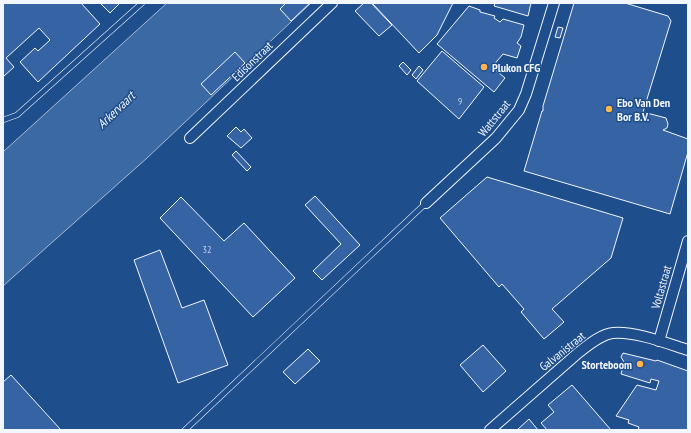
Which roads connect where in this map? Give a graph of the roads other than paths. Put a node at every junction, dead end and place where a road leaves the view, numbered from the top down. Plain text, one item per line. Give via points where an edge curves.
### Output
1 (142, 3) edge
2 (332, 3) edge
3 (554, 3) edge
4 (3, 120) edge
5 (190, 138) dead end
6 (426, 203) joint
7 (688, 241) edge
8 (659, 341) junction
9 (688, 350) edge
10 (185, 430) edge
11 (490, 430) edge

1 - 4 lane via 17,115
2 - 5 street, Edisonstraat
3 - 6 street, Wattstraat via 519,110 496,138
6 - 10 lane
7 - 8 street, Voltastraat
8 - 9 street, Galvanistraat
8 - 11 street, Galvanistraat via 611,333 578,353

